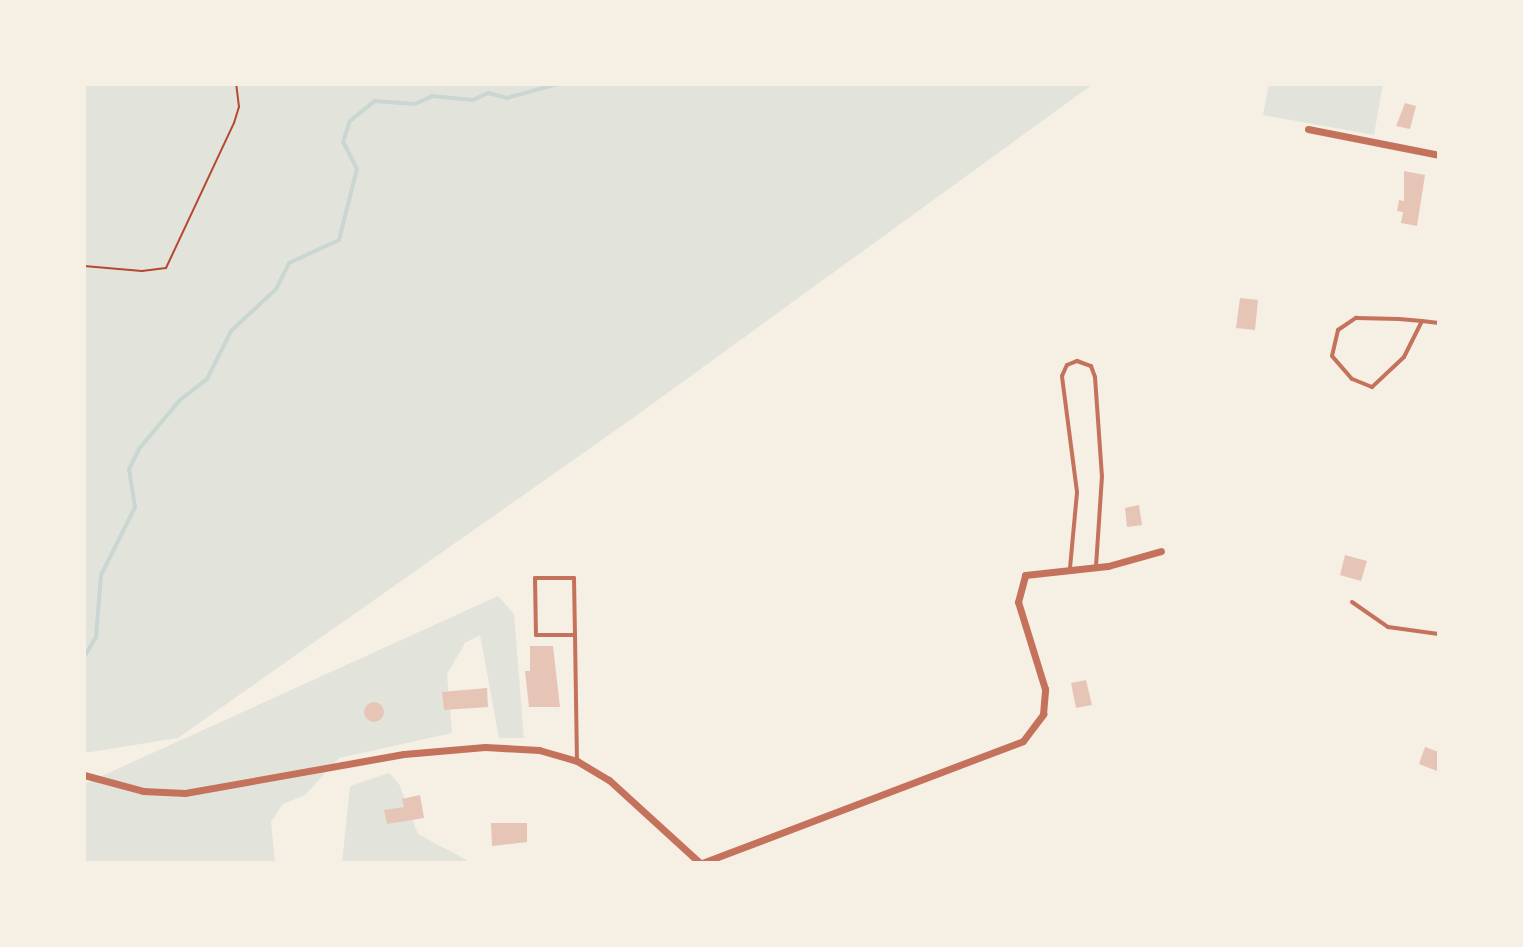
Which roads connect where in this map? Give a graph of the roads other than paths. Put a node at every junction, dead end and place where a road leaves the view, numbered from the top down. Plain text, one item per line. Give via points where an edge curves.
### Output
1 (1308, 129) dead end
2 (1439, 155) edge
3 (1422, 321) junction
4 (1439, 323) edge
5 (1161, 551) dead end
6 (1096, 567) junction
7 (1070, 568) junction
8 (1352, 602) dead end
9 (1439, 634) edge
10 (575, 635) junction
11 (577, 761) junction
12 (84, 775) edge
13 (701, 863) edge

1 - 2 street
3 - 3 lane via 1356,318 1338,330 1332,356 1352,379 1372,387 1404,357
3 - 4 lane
5 - 6 street
6 - 7 street
6 - 7 lane via 1102,476 1095,377 1091,366 1077,361 1067,365 1062,376 1077,492
7 - 13 street via 1033,570 1020,582 1018,602 1045,689 1043,714 1023,741
8 - 9 lane via 1388,627
10 - 10 lane via 574,578 535,578 536,635
10 - 11 lane
11 - 12 street via 539,750 467,748 185,793 143,791
11 - 13 street via 630,796

